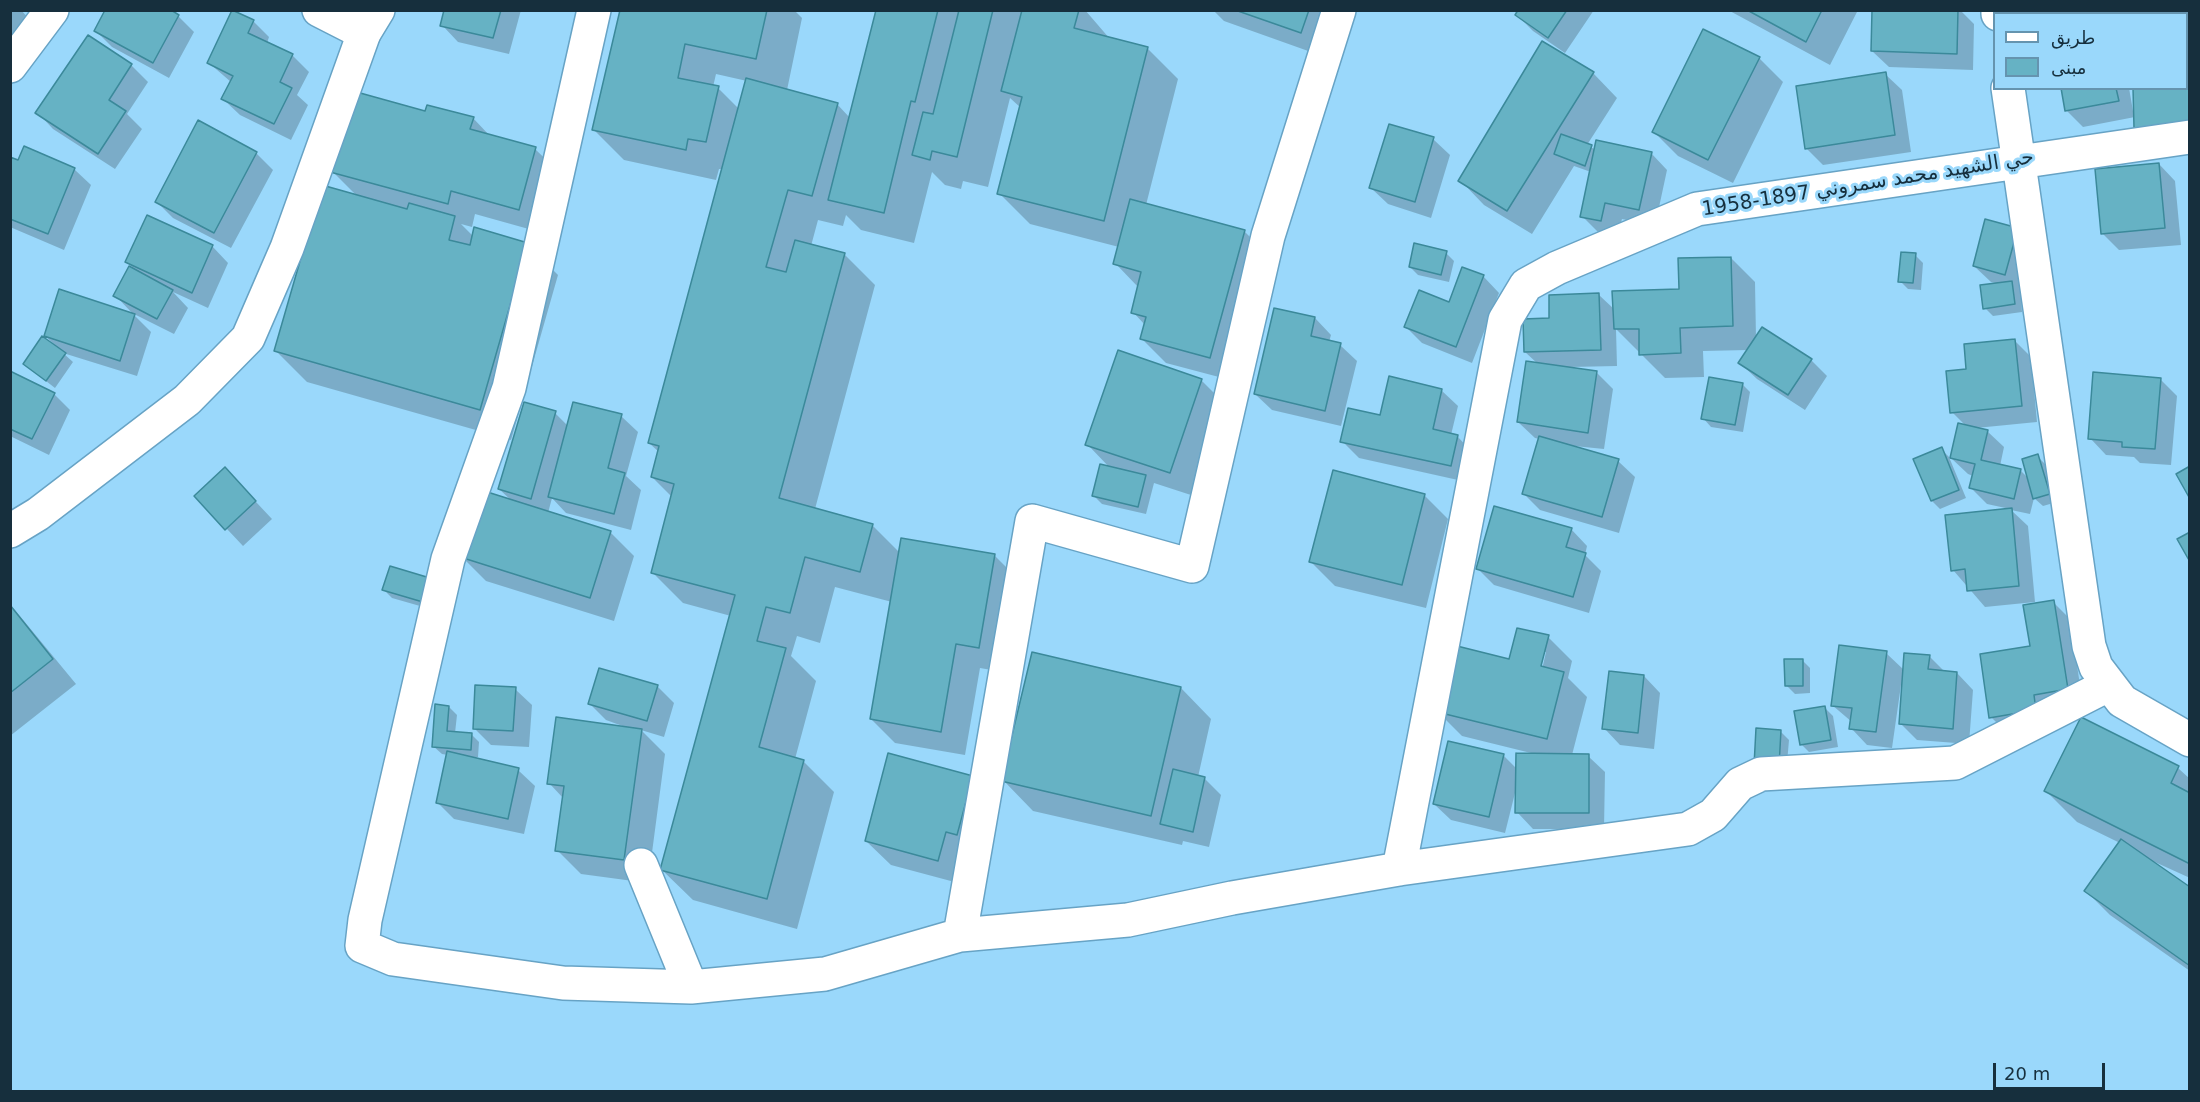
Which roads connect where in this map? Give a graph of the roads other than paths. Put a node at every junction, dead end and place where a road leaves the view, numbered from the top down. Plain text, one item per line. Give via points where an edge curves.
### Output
1 (52, 10) edge
2 (319, 10) edge
3 (594, 10) edge
4 (1339, 10) edge
5 (371, 22) edge
6 (10, 66) edge
7 (2008, 90) edge
8 (2190, 136) edge
9 (2017, 162) junction
10 (10, 531) edge
11 (2108, 685) junction
12 (2190, 740) edge
13 (641, 865) dead end
14 (1399, 869) junction
15 (960, 935) junction
16 (691, 987) junction

1 - 6 street
2 - 5 street
3 - 16 street via 509,388 448,559 362,946 393,958 563,983
4 - 15 street via 1268,236 1192,566 1032,521
5 - 10 street via 248,338 187,400
7 - 9 street
8 - 9 street, حي الشهيد محمد سمروني 1897-1958
9 - 11 street via 2089,646
9 - 14 street, حي الشهيد محمد سمروني 1897-1958 via 1697,209 1526,285 1505,320
11 - 12 street via 2121,701
11 - 14 street via 1955,763 1761,774 1740,784 1713,815 1688,829
13 - 16 street
14 - 15 street via 1128,921
15 - 16 street via 825,974

